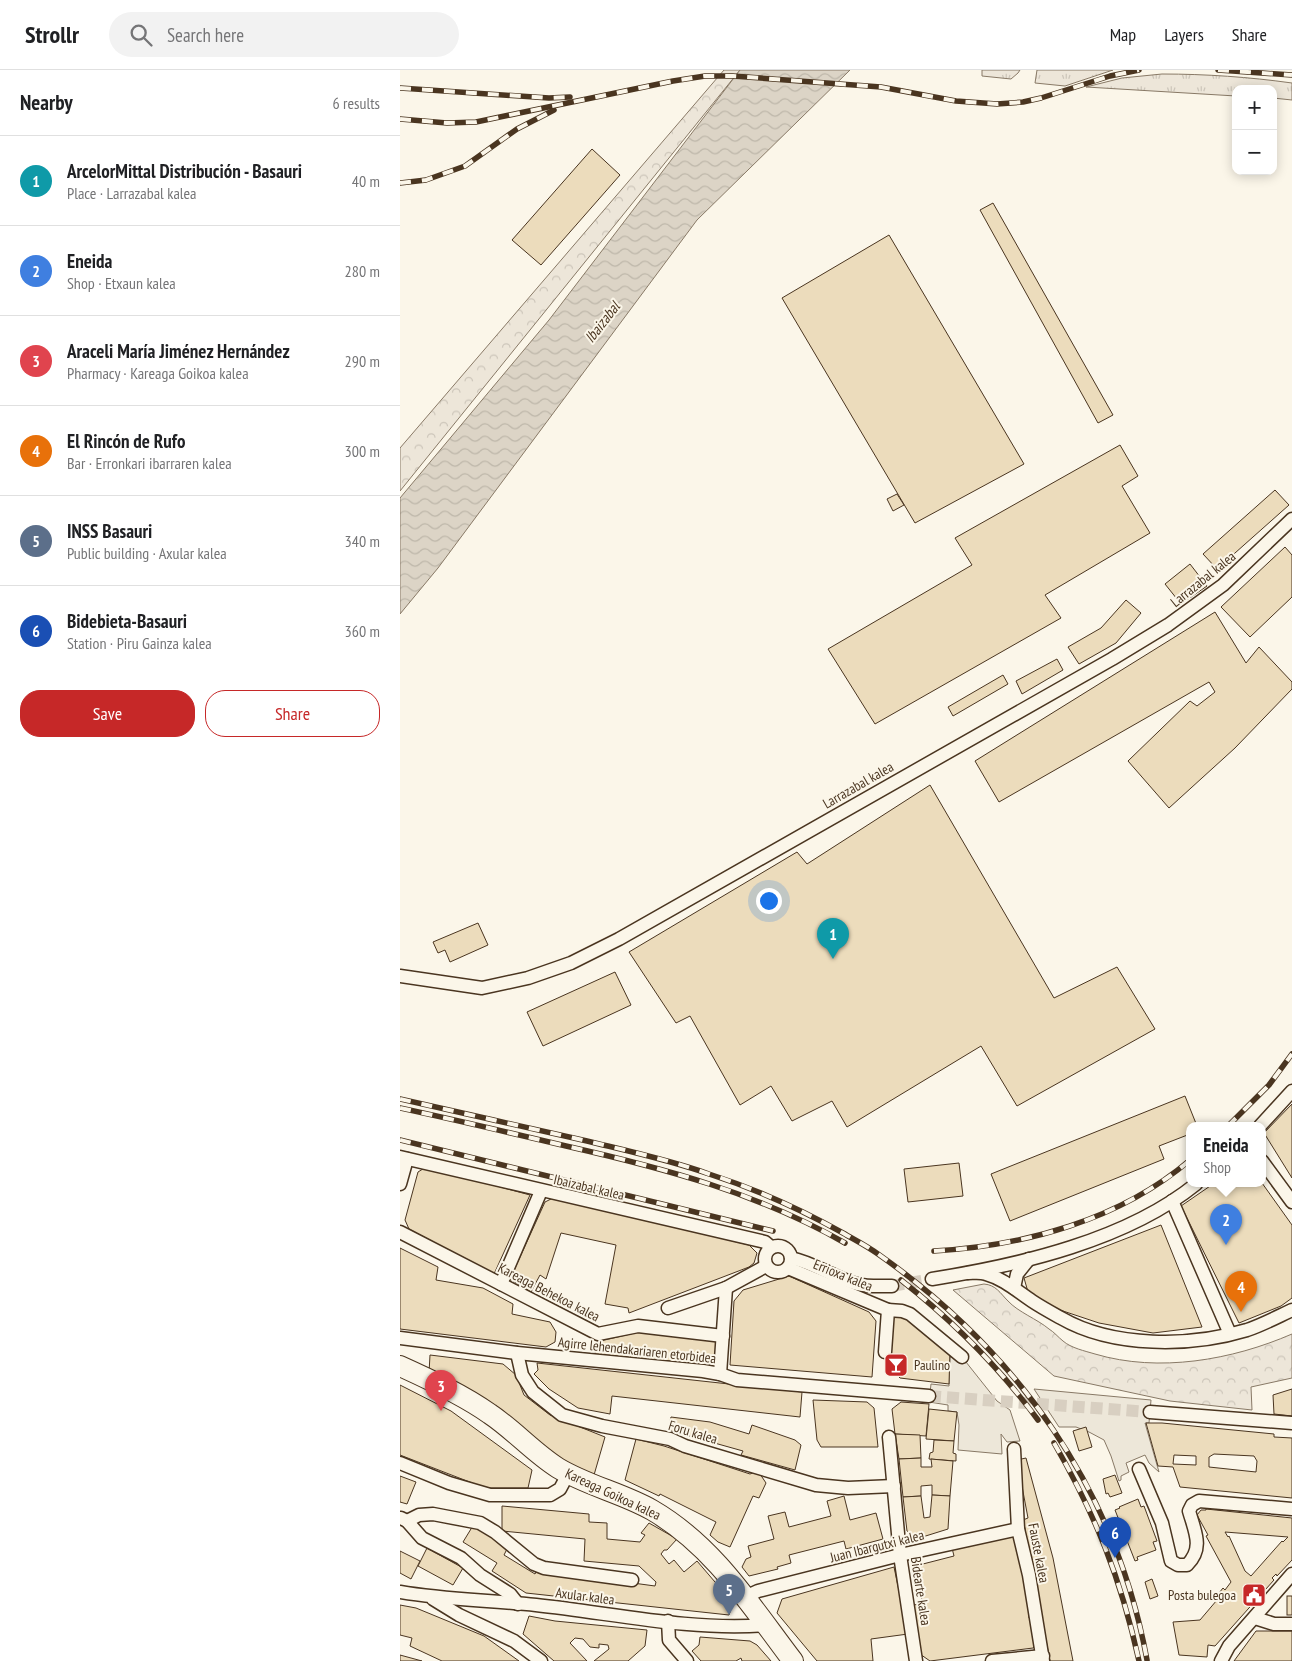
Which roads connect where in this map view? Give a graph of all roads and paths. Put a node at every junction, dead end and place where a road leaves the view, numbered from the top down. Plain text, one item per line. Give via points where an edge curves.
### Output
1 (1292, 518) edge
2 (400, 976) edge
3 (1292, 1091) edge
4 (1264, 1122) edge
5 (403, 1158) edge
6 (1266, 1166) edge
7 (400, 1184) edge
8 (1192, 1187) edge
9 (541, 1191) junction
10 (1172, 1201) junction
11 (1292, 1202) edge
12 (400, 1232) edge
13 (771, 1247) junction
14 (1029, 1259) junction
15 (789, 1263) junction
16 (766, 1266) junction
17 (968, 1272) junction
18 (932, 1279) tunnel mouth
19 (501, 1284) junction
20 (892, 1286) tunnel mouth
21 (726, 1288) junction
22 (1014, 1288) junction
23 (668, 1308) dead end
24 (888, 1310) junction
25 (1292, 1310) edge
26 (1230, 1334) junction
27 (723, 1336) junction
28 (400, 1338) edge
29 (885, 1352) dead end
30 (517, 1353) junction
31 (962, 1357) dead end
32 (400, 1366) edge
33 (720, 1374) junction
34 (930, 1396) tunnel mouth
35 (1150, 1412) tunnel mouth
36 (1292, 1423) edge
37 (889, 1437) dead end
38 (1014, 1449) dead end
39 (400, 1462) edge
40 (1139, 1469) dead end
41 (568, 1474) junction
42 (894, 1486) junction
43 (1292, 1509) edge
44 (404, 1519) edge
45 (1018, 1529) junction
46 (900, 1555) junction
47 (1292, 1574) edge
48 (632, 1580) dead end
49 (400, 1592) edge
50 (431, 1597) junction
51 (745, 1597) junction
52 (518, 1604) junction
53 (1254, 1618) junction
54 (668, 1622) junction
55 (1292, 1624) edge
56 (766, 1625) junction
57 (1043, 1658) edge
58 (541, 1661) edge
59 (688, 1661) edge
60 (793, 1661) edge
61 (916, 1661) edge
62 (992, 1661) edge
63 (1221, 1661) edge

1 - 2 street, Larrazabal kalea via 1223,585 1168,625 603,947 571,963 528,978 482,988
3 - 4 street
5 - 7 street
5 - 9 street, Ibaizabal kalea
6 - 11 street
8 - 10 street
9 - 13 street, Ibaizabal kalea via 765,1242
9 - 19 street
10 - 14 street via 1082,1244
10 - 26 street
12 - 19 street, Kareaga Behekoa kalea
13 - 15 street via 786,1248
13 - 16 street via 764,1258
14 - 17 street
14 - 22 street via 1017,1274
15 - 16 street via 776,1272
15 - 20 street via 804,1261 855,1284
15 - 24 street, Errioxa kalea
16 - 21 street
17 - 18 street
17 - 22 street via 985,1274
19 - 27 street, Kareaga Behekoa kalea via 598,1334 638,1326
21 - 23 street
21 - 27 street
22 - 26 street via 1064,1320 1104,1335 1152,1342
24 - 29 street
24 - 31 street, Errioxa kalea via 910,1314
25 - 26 street via 1249,1330
27 - 33 street
28 - 30 street, Agirre lehendakariaren etorbidea
30 - 33 street, Agirre lehendakariaren etorbidea
30 - 42 street, Foru kalea via 522,1375 533,1392 562,1415 670,1439 816,1485 848,1488
32 - 41 main road, Kareaga Goikoa kalea via 491,1414
33 - 34 street, Agirre lehendakariaren etorbidea via 737,1380
35 - 36 street
37 - 42 street, Bidearte kalea
38 - 45 street, Fauste kalea
39 - 41 street via 449,1483 490,1495 550,1495 560,1489
40 - 43 street via 1162,1522 1171,1562 1178,1565 1187,1565 1198,1548 1189,1511 1199,1501
41 - 51 main road, Kareaga Goikoa kalea via 620,1495 667,1520 709,1554
42 - 46 street, Bidearte kalea
44 - 48 street via 433,1514 480,1523 544,1568
44 - 52 street via 422,1538 461,1558 510,1594
45 - 46 street, Juan Ibargutxi kalea
45 - 57 street, Fauste kalea
46 - 51 street, Juan Ibargutxi kalea
46 - 61 street, Bidearte kalea
47 - 53 street
49 - 50 street, Axular kalea
50 - 52 street, Axular kalea
50 - 58 street via 459,1615 514,1641
51 - 56 main road, Kareaga Goikoa kalea
52 - 54 street, Axular kalea
53 - 55 street via 1274,1624
53 - 63 street via 1229,1646
54 - 56 street, Axular kalea via 738,1628
54 - 59 street via 669,1640
56 - 60 main road, Kareaga Goikoa kalea
57 - 62 street

